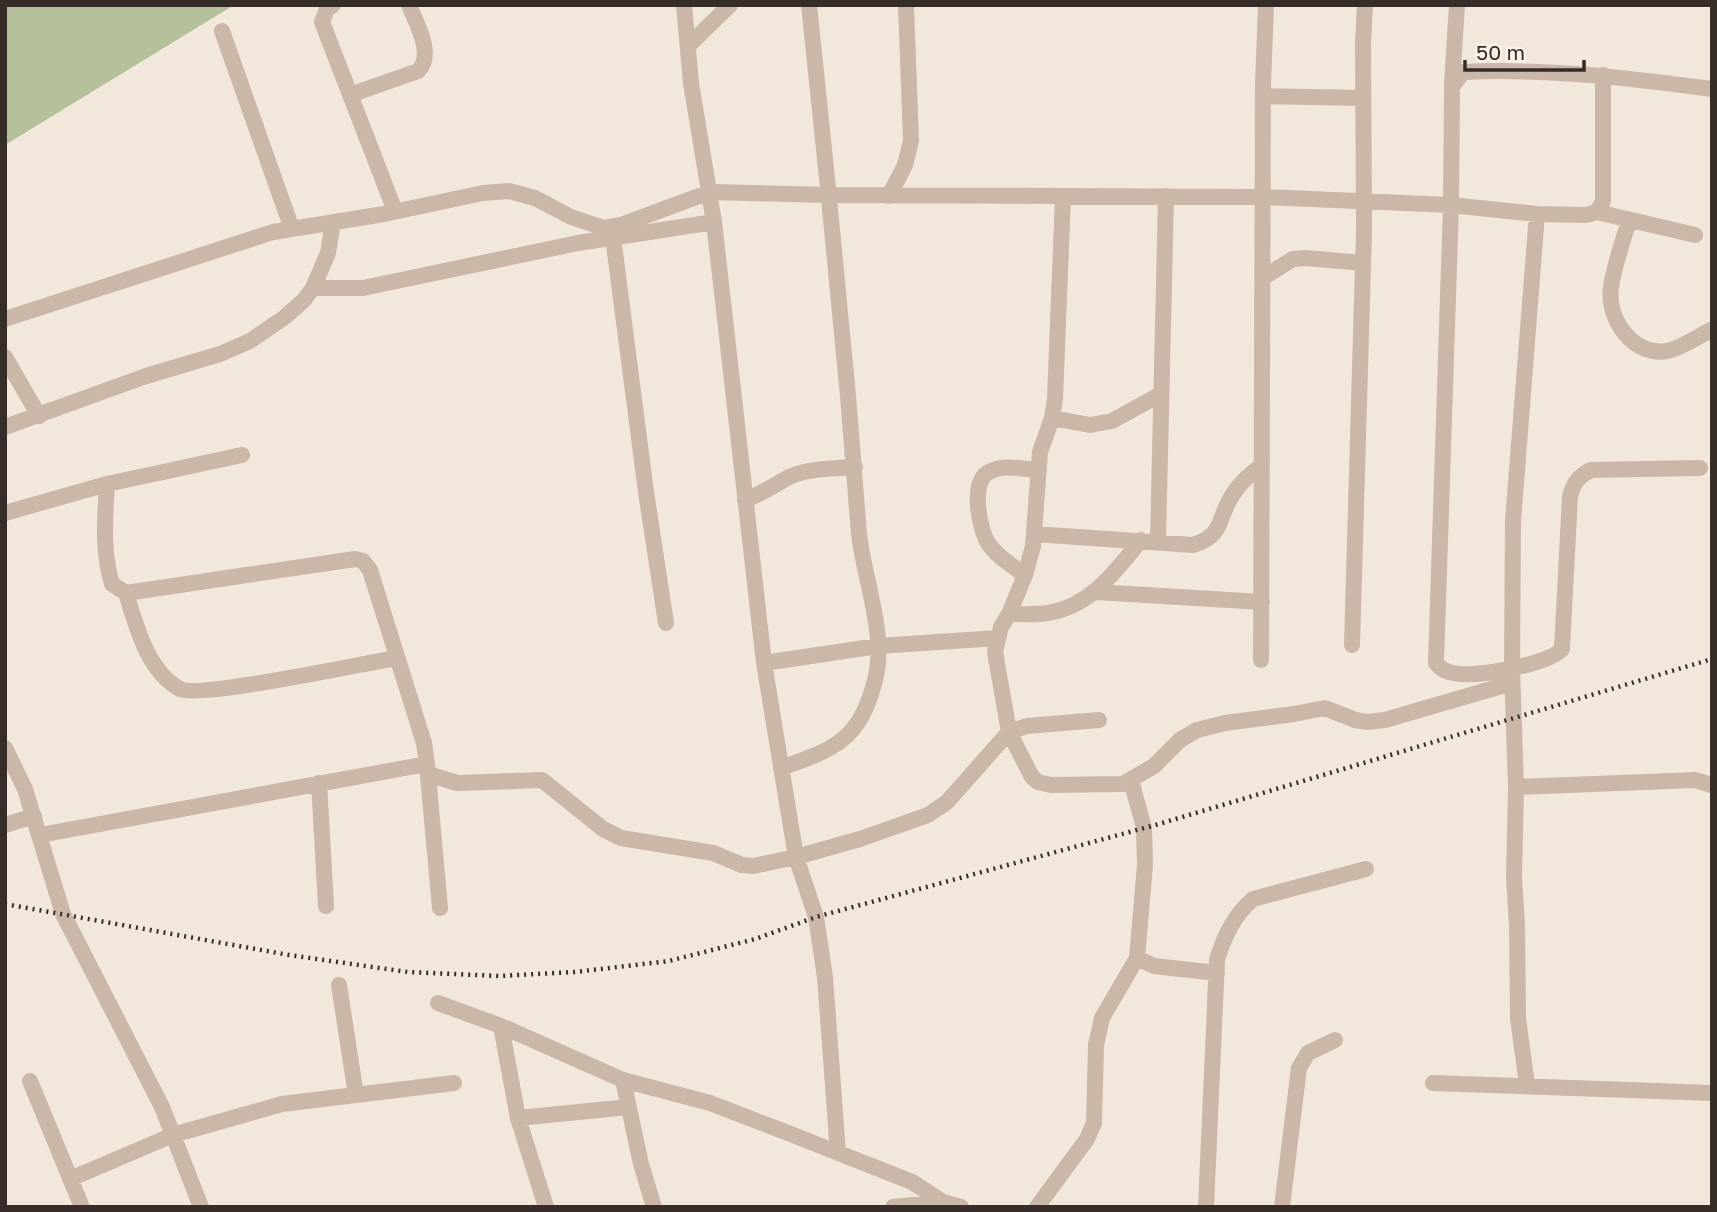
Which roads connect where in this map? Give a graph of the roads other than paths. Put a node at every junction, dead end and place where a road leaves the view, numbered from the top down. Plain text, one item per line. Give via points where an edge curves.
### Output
1 (333, 5) edge
2 (409, 5) edge
3 (684, 5) edge
4 (730, 5) edge
5 (809, 5) edge
6 (906, 5) edge
7 (1266, 5) edge
8 (1366, 5) edge
9 (1457, 5) edge
10 (222, 31) dead end
11 (688, 46) junction
12 (1603, 75) junction
13 (1452, 87) junction
14 (1712, 89) edge
15 (349, 95) junction
16 (1263, 96) junction
17 (1363, 98) junction
18 (710, 192) junction
19 (828, 195) junction
20 (889, 196) junction
21 (1063, 196) junction
22 (1166, 196) junction
23 (1264, 197) junction
24 (1363, 200) junction
25 (1451, 205) junction
26 (395, 212) junction
27 (1597, 212) junction
28 (1536, 214) junction
29 (1629, 220) junction
30 (334, 222) junction
31 (714, 222) junction
32 (292, 229) junction
33 (1695, 235) dead end
34 (613, 237) junction
35 (1363, 263) junction
36 (1264, 277) junction
37 (313, 288) junction
38 (5, 319) edge
39 (1711, 330) edge
40 (5, 357) edge
41 (1161, 394) junction
42 (38, 416) junction
43 (1052, 418) junction
44 (5, 427) edge
45 (242, 455) dead end
46 (1261, 466) junction
47 (855, 467) junction
48 (1700, 468) dead end
49 (1038, 470) junction
50 (107, 484) junction
51 (745, 500) junction
52 (5, 513) edge
53 (1034, 534) junction
54 (1141, 540) junction
55 (1158, 541) junction
56 (1025, 575) junction
57 (1096, 592) junction
58 (126, 593) junction
59 (1262, 602) junction
60 (1009, 614) junction
61 (666, 623) dead end
62 (998, 638) junction
63 (1352, 645) dead end
64 (878, 646) junction
65 (397, 658) junction
66 (1261, 660) dead end
67 (764, 663) junction
68 (1512, 676) junction
69 (1099, 720) dead end
70 (1009, 732) junction
71 (5, 748) edge
72 (780, 768) junction
73 (427, 769) junction
74 (1131, 780) junction
75 (319, 783) junction
76 (1712, 785) edge
77 (1516, 787) junction
78 (34, 816) junction
79 (5, 825) edge
80 (40, 835) junction
81 (796, 857) junction
82 (1366, 869) dead end
83 (326, 906) dead end
84 (440, 908) dead end
85 (1137, 958) junction
86 (1217, 973) junction
87 (340, 985) dead end
88 (438, 1003) dead end
89 (501, 1026) junction
90 (1335, 1040) dead end
91 (623, 1080) junction
92 (30, 1081) dead end
93 (454, 1083) dead end
94 (1433, 1083) dead end
95 (1527, 1085) junction
96 (1712, 1093) edge
97 (356, 1095) junction
98 (629, 1107) junction
99 (518, 1118) junction
100 (173, 1135) junction
101 (838, 1153) junction
102 (70, 1179) junction
103 (943, 1202) junction
104 (82, 1207) edge
105 (201, 1207) edge
106 (546, 1207) edge
107 (653, 1207) edge
108 (893, 1207) edge
109 (961, 1207) edge
110 (1037, 1207) edge
111 (1206, 1207) edge
112 (1282, 1207) edge

1 - 15 street via 322,22
2 - 15 street via 425,51 422,67
3 - 11 street
4 - 11 street
5 - 19 street
6 - 20 street via 911,141
7 - 16 street
8 - 17 street
9 - 13 street
10 - 32 street
11 - 18 street
12 - 13 street via 1462,72
12 - 14 street
12 - 27 street via 1603,201
13 - 25 street
15 - 26 street
16 - 17 street
16 - 23 street
17 - 24 street
18 - 19 street
18 - 26 street via 604,228 509,191
18 - 31 street
19 - 20 street
19 - 47 street
20 - 21 street
21 - 22 street
21 - 43 street
22 - 23 street
22 - 41 street
23 - 24 street
23 - 36 street
24 - 25 street
24 - 35 street
25 - 28 street
25 - 68 street via 1436,663 1442,670 1462,675
26 - 30 street
27 - 28 street
27 - 29 street
28 - 68 street via 1513,521
29 - 33 street
29 - 39 street via 1610,289 1616,323 1638,345 1656,351 1669,350
30 - 32 street
30 - 37 street via 328,253
31 - 34 street
31 - 51 street
32 - 38 street
34 - 37 street via 363,288
34 - 61 street
35 - 36 street via 1293,259
35 - 63 street
36 - 46 street
37 - 42 street via 285,317 250,341
40 - 42 street
41 - 43 street via 1112,421 1090,425
41 - 55 street
42 - 44 street
43 - 49 street
45 - 50 street
46 - 55 street via 1231,496 1212,537 1193,545
46 - 59 street
47 - 51 street via 791,477
47 - 64 street via 859,535
48 - 68 street via 1591,470 1581,475 1570,496 1562,649
49 - 53 street
49 - 56 street via 991,470 981,480 978,500 988,543
50 - 52 street
50 - 58 street via 104,542 108,573 112,584
51 - 67 street
53 - 54 street
53 - 56 street
54 - 55 street
54 - 57 street
56 - 60 street
57 - 59 street
57 - 60 street via 1048,613
58 - 65 street via 158,670 188,692
58 - 65 street via 355,559 370,570
59 - 66 street
60 - 62 street
62 - 64 street
62 - 70 street via 995,652
64 - 67 street
64 - 72 street via 876,678 863,715 849,735 834,747
65 - 73 street via 424,743
67 - 72 street
68 - 74 street via 1385,720 1355,720 1325,708 1197,730
68 - 77 street
69 - 70 street via 1027,726
70 - 74 street via 1038,782 1086,786
70 - 81 street via 947,802 928,815
71 - 78 street
72 - 81 street
73 - 75 street
73 - 81 street via 457,783 542,780 621,838 713,853 742,865
73 - 84 street
74 - 85 street via 1144,828
75 - 80 street
75 - 83 street
76 - 77 street via 1695,780
77 - 95 street via 1518,1018
78 - 79 street
78 - 80 street
80 - 100 street via 63,914
81 - 101 street via 816,917 825,976
82 - 86 street via 1253,899 1223,941
85 - 86 street via 1154,966
85 - 110 street via 1101,1018 1094,1124
86 - 111 street
87 - 97 street
88 - 89 street
89 - 91 street
89 - 99 street
90 - 112 street via 1308,1053 1299,1068
91 - 98 street
91 - 101 street via 710,1103
92 - 102 street
93 - 97 street
94 - 95 street
95 - 96 street
97 - 100 street via 282,1104
98 - 99 street
98 - 107 street
99 - 106 street
100 - 102 street
100 - 105 street
101 - 103 street via 912,1182
102 - 104 street
103 - 108 street
103 - 109 street

